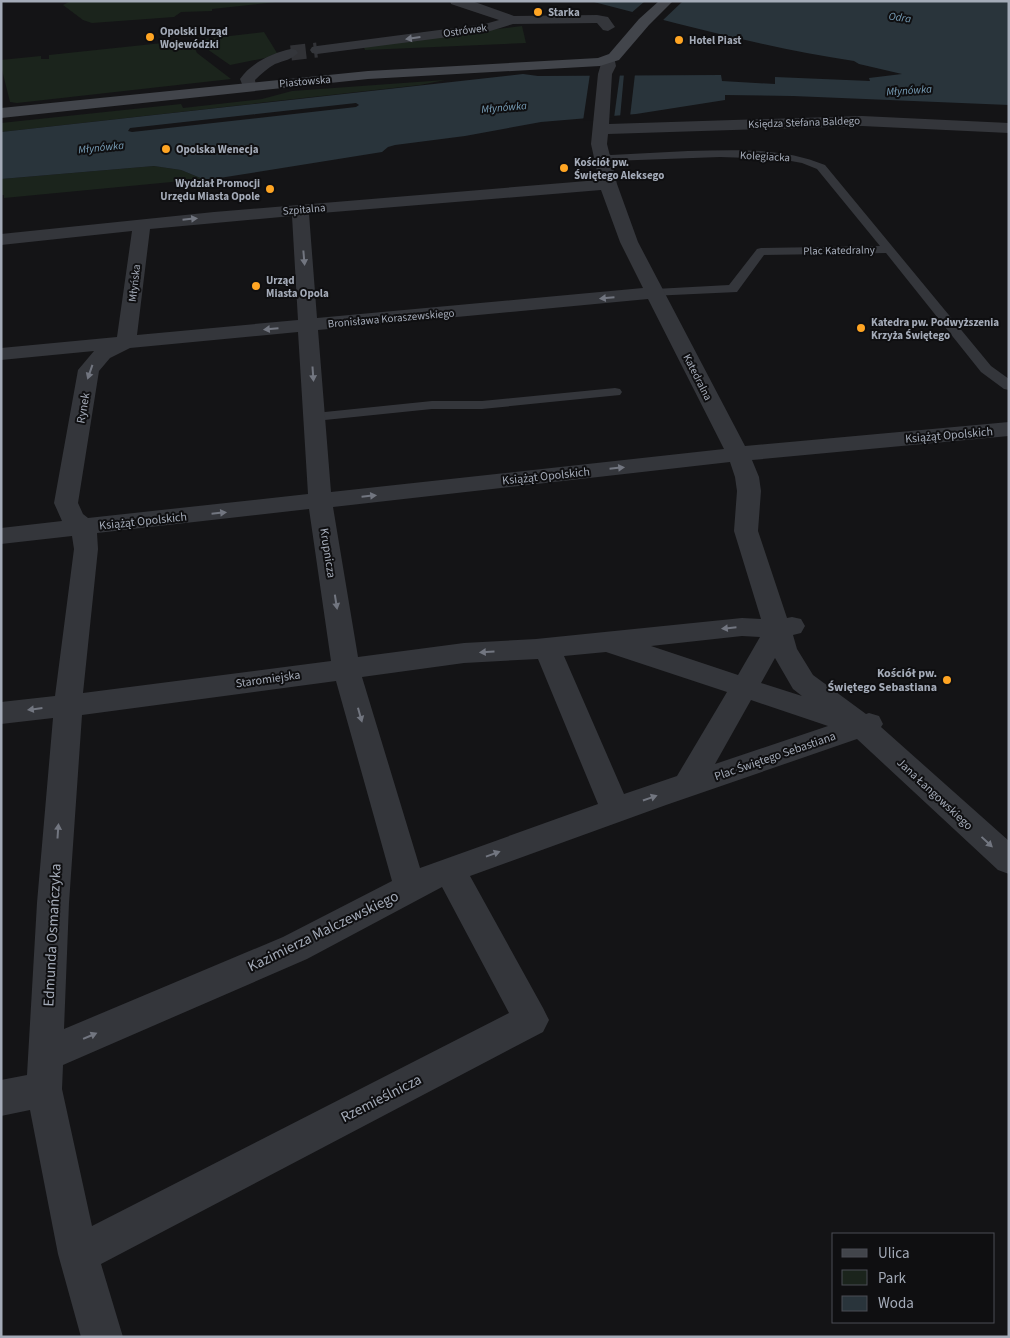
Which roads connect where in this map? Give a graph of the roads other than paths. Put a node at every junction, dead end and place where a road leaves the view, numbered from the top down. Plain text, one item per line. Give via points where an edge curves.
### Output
1 (456, 1) edge
2 (667, 1) edge
3 (512, 20) junction
4 (608, 27) dead end
5 (317, 50) tunnel mouth
6 (291, 53) tunnel mouth
7 (607, 67) junction
8 (249, 86) junction
9 (1, 113) edge
10 (1009, 128) edge
11 (600, 129) junction
12 (600, 155) junction
13 (608, 184) junction
14 (300, 210) junction
15 (142, 224) junction
16 (1, 240) edge
17 (889, 249) junction
18 (655, 293) junction
19 (309, 326) junction
20 (126, 343) junction
21 (1, 354) edge
22 (1009, 386) edge
23 (615, 392) dead end
24 (315, 417) junction
25 (1009, 429) edge
26 (738, 454) junction
27 (320, 501) junction
28 (84, 528) junction
29 (1, 536) edge
30 (785, 627) junction
31 (607, 642) junction
32 (541, 649) junction
33 (346, 668) junction
34 (744, 687) junction
35 (68, 705) junction
36 (1, 713) edge
37 (865, 725) junction
38 (688, 785) junction
39 (610, 812) junction
40 (1009, 861) edge
41 (451, 869) junction
42 (410, 887) junction
43 (45, 1072) junction
44 (1, 1098) edge
45 (78, 1254) junction
46 (102, 1337) edge

1 - 3 street
2 - 7 street via 644,22
3 - 4 street, Ostrówek via 597,19 603,20
3 -> 5 street, Ostrówek via 486,28
6 - 8 street via 262,65 247,79
7 - 8 street, Piastowska via 600,62
7 - 11 street, Katedralna
8 - 9 street, Piastowska
10 - 11 street, Księdza Stefana Baldego via 862,120
11 - 12 street, Katedralna
12 - 13 street, Katedralna
12 - 17 lane, Kolegiacka via 611,158 739,154 808,160 821,167
13 - 14 street, Szpitalna
13 - 18 street, Katedralna via 629,242
15 -> 14 street, Szpitalna
14 -> 19 street, Krupnicza
15 - 16 street, Szpitalna
15 - 20 street, Młyńska
17 - 18 lane, Plac Katedralny via 761,252 733,289
17 - 22 lane, Plac Katedralny via 986,368
18 -> 19 street, Bronisława Koraszewskiego
18 - 26 street, Katedralna
19 -> 20 street, Bronisława Koraszewskiego
19 -> 24 street, Krupnicza
20 - 21 street
20 -> 28 street, Rynek via 103,354 89,370 66,503 72,518
23 - 24 lane
24 - 27 street, Krupnicza
25 - 26 street, Książąt Opolskich
27 -> 26 street, Książąt Opolskich
26 - 30 street, Katedralna via 749,491 746,531
28 -> 27 street, Książąt Opolskich
27 -> 33 street, Krupnicza
28 - 29 street
28 - 35 street, Edmunda Osmańczyka via 86,549
30 -> 31 street, Plac Świętego Sebastiana via 742,627
30 - 34 street, Plac Świętego Sebastiana
30 - 37 street, Plac Świętego Sebastiana via 784,650 803,682
31 - 32 street, Plac Świętego Sebastiana
31 - 34 street, Plac Świętego Sebastiana
32 -> 33 street, Staromiejska
32 - 39 street
33 - 35 street, Staromiejska
33 -> 42 street, Krupnicza
34 - 37 street, Plac Świętego Sebastiana
34 - 38 street, Plac Świętego Sebastiana
35 -> 36 street, Staromiejska
43 -> 35 street, Edmunda Osmańczyka via 53,903
37 - 38 street, Plac Świętego Sebastiana
37 -> 40 street, Jana Łangowskiego
39 -> 38 street, Plac Świętego Sebastiana
41 -> 39 street, Kazimierza Malczewskiego
41 - 42 street, Kazimierza Malczewskiego
41 - 45 street, Rzemieślnicza via 460,892 531,1020
43 -> 42 street, Kazimierza Malczewskiego
43 - 44 street, Kazimierza Malczewskiego
43 - 45 street, Edmunda Osmańczyka
45 - 46 street, Edmunda Osmańczyka

